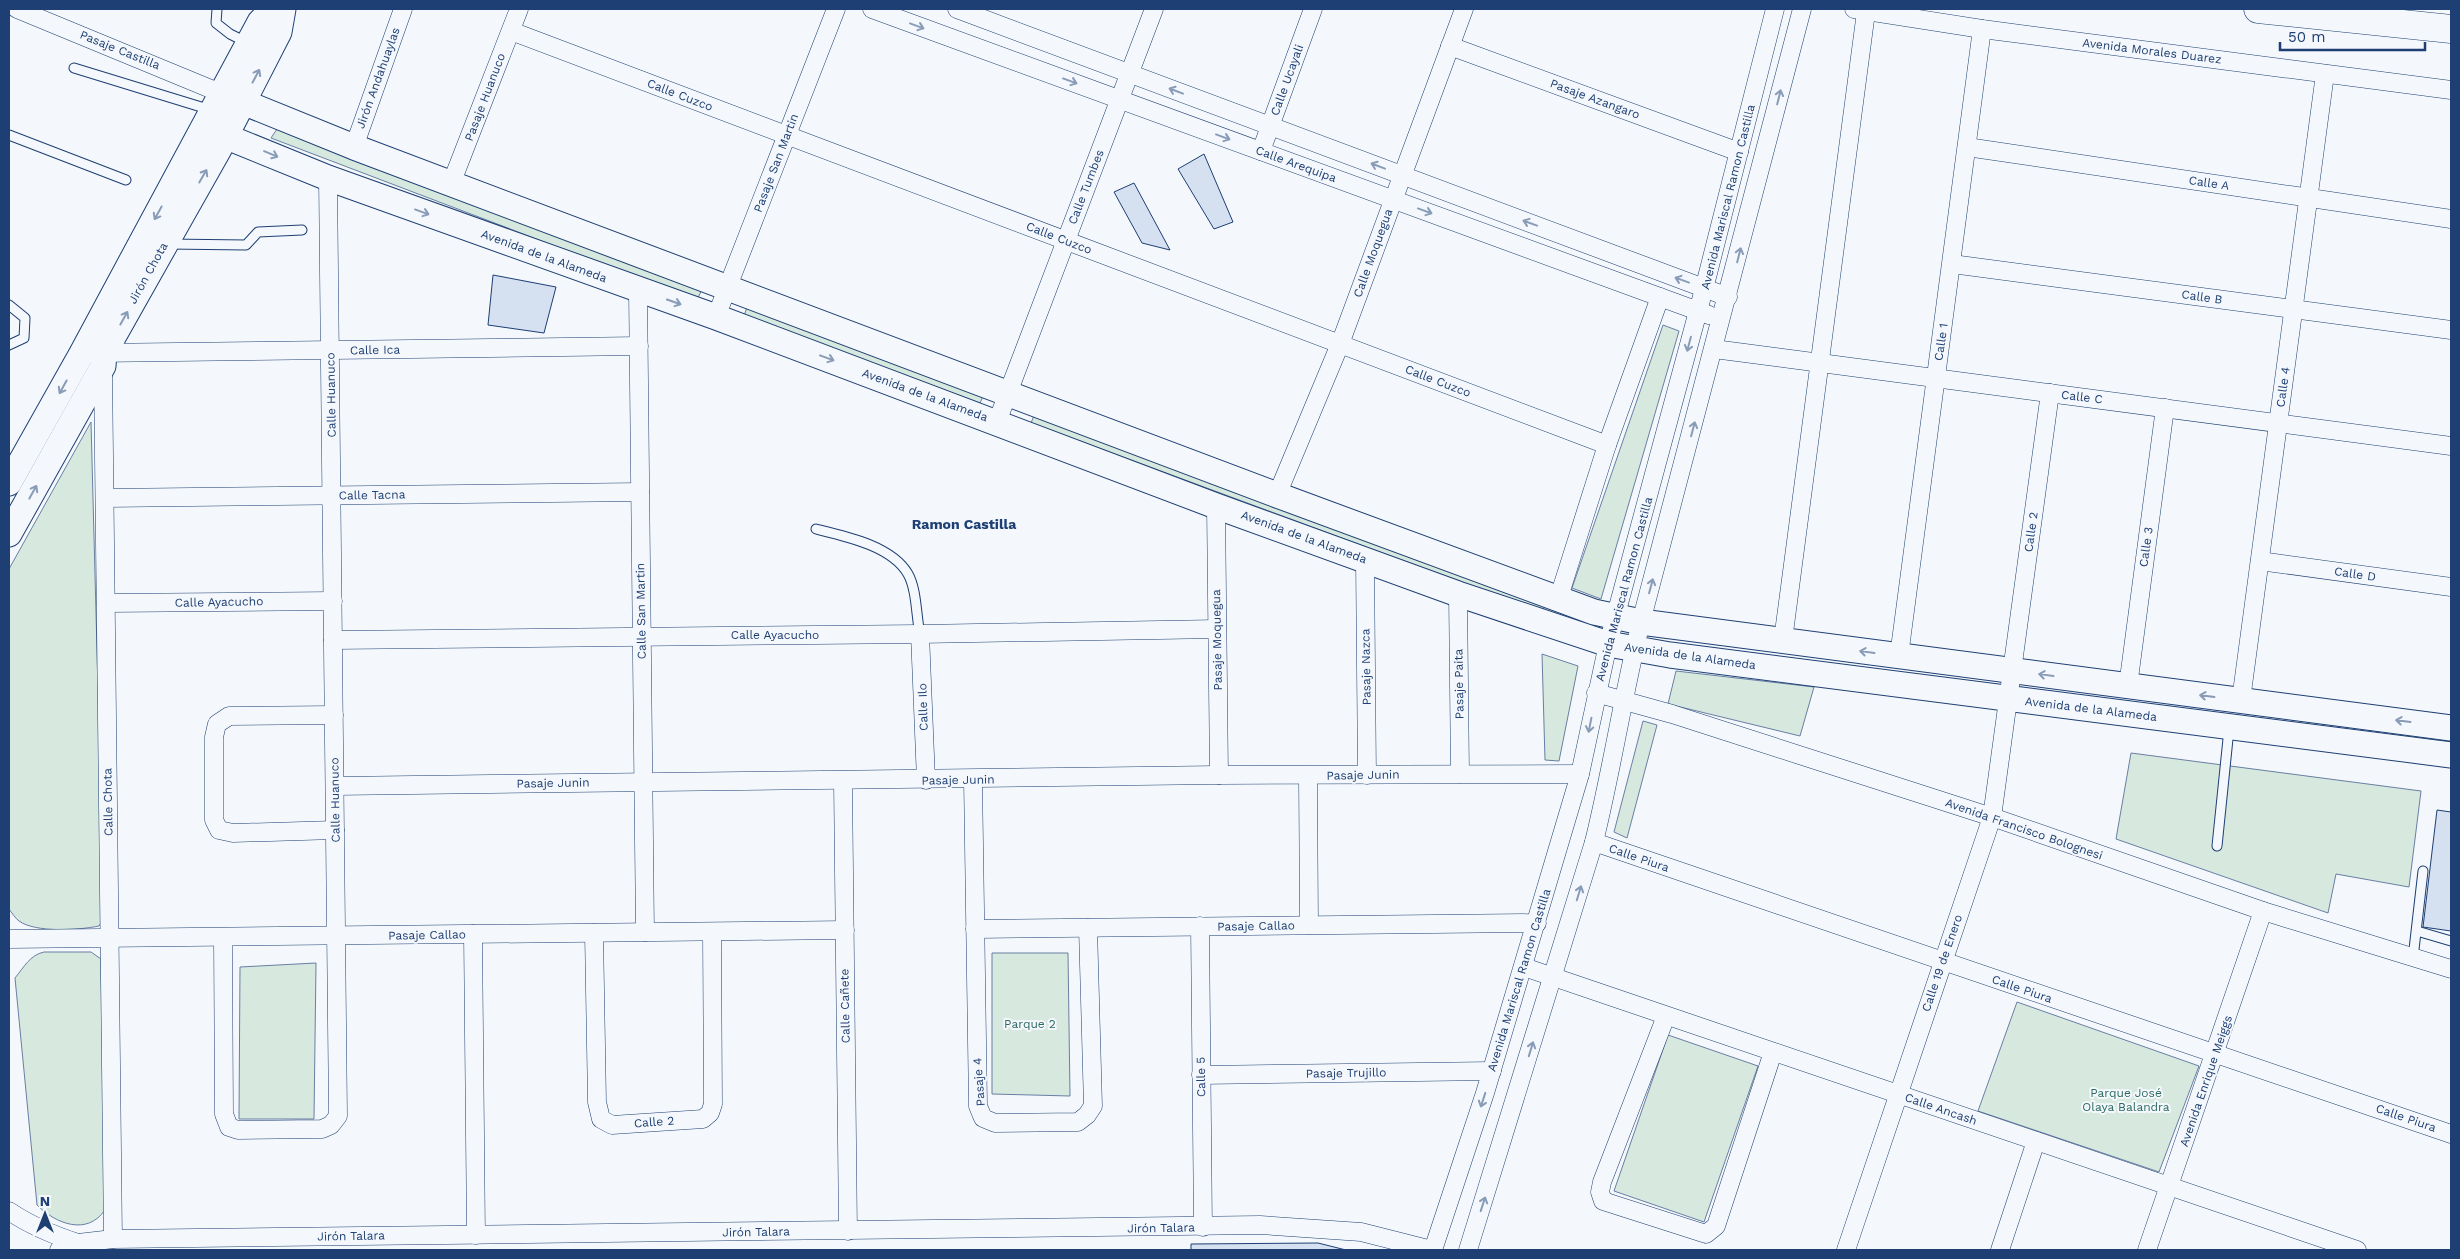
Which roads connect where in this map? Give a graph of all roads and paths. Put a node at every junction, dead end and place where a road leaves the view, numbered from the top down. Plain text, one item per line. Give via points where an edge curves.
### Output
1 (17, 9) edge
2 (217, 9) edge
3 (272, 9) edge
4 (283, 9) edge
5 (403, 9) edge
6 (519, 9) edge
7 (836, 9) edge
8 (872, 9) edge
9 (957, 9) edge
10 (1154, 9) edge
11 (1313, 9) edge
12 (1464, 9) edge
13 (1775, 9) edge
14 (1802, 9) edge
15 (2258, 9) edge
16 (1860, 10) edge
17 (48, 14) edge
18 (1982, 29) junction
19 (2451, 30) edge
20 (511, 31) junction
21 (249, 43) junction
22 (1450, 46) junction
23 (74, 68) dead end
24 (1130, 73) junction
25 (2325, 74) junction
26 (2451, 90) edge
27 (1120, 100) junction
28 (222, 114) junction
29 (1270, 126) junction
30 (9, 135) edge
31 (787, 135) junction
32 (354, 147) junction
33 (1967, 147) junction
34 (1261, 151) junction
35 (1739, 152) junction
36 (1402, 176) junction
37 (328, 178) junction
38 (126, 180) dead end
39 (451, 184) junction
40 (2308, 198) junction
41 (1393, 199) junction
42 (2451, 219) edge
43 (302, 230) dead end
44 (1066, 240) junction
45 (164, 244) junction
46 (1952, 264) junction
47 (728, 288) junction
48 (1704, 289) junction
49 (638, 290) junction
50 (1660, 297) junction
51 (1728, 297) junction
52 (9, 305) edge
53 (2293, 309) junction
54 (1698, 311) junction
55 (716, 317) junction
56 (1722, 319) junction
57 (2451, 330) edge
58 (1340, 344) junction
59 (9, 345) edge
60 (638, 346) junction
61 (1714, 349) junction
62 (330, 350) junction
63 (96, 357) junction
64 (1820, 363) junction
65 (1936, 378) junction
66 (2050, 393) junction
67 (1008, 394) junction
68 (2165, 408) junction
69 (997, 422) junction
70 (2278, 423) junction
71 (1608, 445) junction
72 (2451, 446) edge
73 (9, 483) edge
74 (640, 492) junction
75 (332, 495) junction
76 (1277, 495) junction
77 (105, 498) junction
78 (1216, 506) junction
79 (816, 529) dead end
80 (9, 534) edge
81 (1365, 560) junction
82 (2260, 561) junction
83 (2451, 586) edge
84 (1458, 594) junction
85 (1558, 600) junction
86 (333, 601) junction
87 (106, 603) junction
88 (1615, 617) junction
89 (1641, 622) junction
90 (1217, 628) junction
91 (920, 634) junction
92 (642, 636) junction
93 (333, 640) junction
94 (1783, 640) junction
95 (1608, 644) junction
96 (1634, 650) junction
97 (1899, 656) junction
98 (2013, 671) junction
99 (2128, 686) junction
100 (1596, 693) junction
101 (1624, 699) junction
102 (2009, 699) junction
103 (2241, 700) junction
104 (334, 715) junction
105 (2229, 726) junction
106 (2451, 728) edge
107 (2451, 755) edge
108 (1460, 774) junction
109 (1580, 774) junction
110 (1219, 775) junction
111 (1367, 775) junction
112 (1308, 776) junction
113 (973, 779) junction
114 (926, 780) junction
115 (843, 781) junction
116 (643, 782) junction
117 (335, 786) junction
118 (1992, 817) junction
119 (335, 830) junction
120 (1594, 842) junction
121 (2217, 846) dead end
122 (2424, 870) dead end
123 (2263, 911) junction
124 (1537, 923) junction
125 (1200, 926) junction
126 (1309, 926) junction
127 (1088, 928) junction
128 (975, 929) junction
129 (844, 930) junction
130 (2416, 931) junction
131 (645, 932) junction
132 (712, 932) junction
133 (594, 933) junction
134 (473, 934) junction
135 (336, 935) junction
136 (223, 937) junction
137 (109, 938) junction
138 (9, 939) edge
139 (2451, 940) edge
140 (2413, 958) junction
141 (1942, 962) junction
142 (1524, 967) junction
143 (2451, 969) edge
144 (1553, 977) junction
145 (1666, 1016) junction
146 (1773, 1052) junction
147 (2216, 1054) junction
148 (1492, 1072) junction
149 (1201, 1075) junction
150 (1897, 1094) junction
151 (2451, 1134) edge
152 (2036, 1141) junction
153 (2169, 1186) junction
154 (9, 1211) edge
155 (1203, 1228) junction
156 (848, 1231) junction
157 (476, 1235) junction
158 (112, 1239) junction
159 (78, 1243) junction
160 (59, 1250) edge
161 (1432, 1250) edge
162 (1468, 1250) edge
163 (1846, 1250) edge
164 (2000, 1250) edge
165 (2147, 1250) edge
166 (2357, 1250) edge

1 - 17 street, Pasaje Castilla
2 - 21 lane via 216,23
3 - 21 street, Jirón Chota via 260,22
28 -> 4 street, Jirón Chota via 279,32
5 - 32 street, Jirón Andahuaylas
6 - 20 street, Pasaje Huanuco
7 - 31 street, Pasaje San Martin
8 -> 27 street, Calle Arequipa
9 - 24 street
10 - 24 street, Calle Tumbes
11 - 29 street, Calle Ucayali
12 - 22 street, Calle Moquegua
13 - 35 street, Avenida Mariscal Ramon Castilla
51 -> 14 street, Avenida Mariscal Ramon Castilla
15 - 19 highway
16 - 18 street, Avenida Morales Duarez
16 - 64 street
17 - 28 street, Pasaje Castilla
18 - 25 street, Avenida Morales Duarez
18 - 33 street, Calle 1
20 - 31 street, Calle Cuzco
20 - 39 street, Pasaje Huanuco
21 - 28 street, Jirón Chota
22 - 35 street, Pasaje Azangaro
22 - 36 street, Calle Moquegua
23 - 28 lane
24 - 27 street, Calle Tumbes
29 -> 24 street
25 - 26 street, Avenida Morales Duarez
25 - 40 street, Calle 4
27 -> 34 street, Calle Arequipa
27 - 44 street, Calle Tumbes
28 - 32 street
28 -> 37 street, Avenida de la Alameda
45 -> 28 street, Jirón Chota
28 -> 63 street, Jirón Chota
29 - 34 street, Calle Ucayali
36 -> 29 street
30 - 38 lane
31 - 44 street, Calle Cuzco
31 - 47 street, Pasaje San Martin
32 - 39 street
33 - 40 street, Calle A
33 - 46 street, Calle 1
34 - 41 street, Calle Arequipa
35 - 48 street, Avenida Mariscal Ramon Castilla
36 - 41 street, Calle Moquegua
48 -> 36 street
37 -> 49 street, Avenida de la Alameda
37 - 62 street, Calle Huanuco
39 - 47 street
40 - 42 street, Calle A
40 - 53 street, Calle 4
41 -> 50 street, Calle Arequipa
41 - 58 street, Calle Moquegua
43 - 45 lane via 258,232 246,245
44 - 58 street, Calle Cuzco
44 - 67 street, Calle Tumbes
63 -> 45 street, Jirón Chota
46 - 53 street, Calle B
46 - 65 street, Calle 1
47 - 55 street, Pasaje San Martin
47 - 67 street
48 - 51 street
48 - 54 street, Avenida Mariscal Ramon Castilla
49 -> 55 street, Avenida de la Alameda
49 - 60 street, Calle San Martin
50 - 54 street, Calle Arequipa
50 - 71 street
51 - 56 street, Avenida Mariscal Ramon Castilla
52 - 59 lane via 25,318 24,338
53 - 57 street, Calle B
53 - 70 street, Calle 4
54 - 56 street, Calle Arequipa
54 -> 88 street, Avenida Mariscal Ramon Castilla
55 -> 69 street, Avenida de la Alameda
56 - 61 street, Avenida Mariscal Ramon Castilla
58 - 71 street, Calle Cuzco
58 - 76 street, Calle Moquegua
60 - 62 street, Calle Ica
60 - 74 street, Calle San Martin
61 - 64 street, Calle C
89 -> 61 street, Avenida Mariscal Ramon Castilla
62 - 63 street, Calle Ica
62 - 75 street, Calle Huanuco
63 -> 73 street, Jirón Chota
63 - 77 street, Calle Chota
80 -> 63 street, Jirón Chota
64 - 65 street, Calle C
64 - 94 street
65 - 66 street, Calle C
65 - 97 street, Calle 1
66 - 68 street, Calle C
66 - 98 street, Calle 2
67 - 69 street, Calle Tumbes
67 - 76 street
68 - 70 street, Calle C
68 - 99 street, Calle 3
69 - 78 street, Avenida de la Alameda
70 - 72 street, Calle C
70 - 82 street, Calle 4
71 - 85 street
74 - 75 street, Calle Tacna
74 - 92 street, Calle San Martin
75 - 77 street, Calle Tacna
75 - 86 street, Calle Huanuco
76 - 85 street
77 - 87 street, Calle Chota
78 - 81 street, Avenida de la Alameda
78 - 90 street, Pasaje Moquegua
79 - 91 lane via 861,541 898,561 909,575
81 - 84 street, Avenida de la Alameda
81 - 111 street, Pasaje Nazca
82 - 83 street, Calle D
82 - 103 street, Calle 4
84 - 95 street, Avenida de la Alameda
84 - 108 street, Pasaje Paita
85 - 88 street
86 - 87 street, Calle Ayacucho
86 - 93 street, Calle Huanuco
87 - 137 street, Calle Chota
88 - 89 street
88 - 95 street, Avenida Mariscal Ramon Castilla
89 - 94 street
89 - 96 street, Avenida Mariscal Ramon Castilla
90 - 91 street, Calle Ayacucho
90 - 110 street, Pasaje Moquegua
91 - 92 street, Calle Ayacucho
91 - 114 street, Calle Ilo
92 - 93 street, Calle Ayacucho
92 - 116 street, Calle San Martin
93 - 104 street, Calle Huanuco
97 -> 94 street
95 - 96 street, Avenida de la Alameda
95 - 100 street, Avenida Mariscal Ramon Castilla
96 - 101 street, Avenida Mariscal Ramon Castilla
96 - 102 street, Avenida de la Alameda
97 - 98 street
99 -> 98 street
98 - 102 street, Calle 19 de Enero
103 -> 99 street
100 - 101 street, Avenida Francisco Bolognesi
100 -> 109 street, Avenida Mariscal Ramon Castilla
101 - 118 street, Avenida Francisco Bolognesi
101 - 120 street, Avenida Mariscal Ramon Castilla via 1611,776
102 - 105 street, Avenida de la Alameda
102 - 118 street, Calle 19 de Enero
106 -> 103 street
104 - 117 street, Calle Huanuco
104 - 119 street via 229,716 217,724 214,737 214,820 219,830 233,833
105 - 107 street, Avenida de la Alameda
105 - 121 lane
108 - 109 street, Pasaje Junin
108 - 111 street, Pasaje Junin
109 - 124 street, Avenida Mariscal Ramon Castilla
110 - 112 street, Pasaje Junin
110 - 113 street, Pasaje Junin
111 - 112 street, Pasaje Junin
112 - 126 street
113 - 114 street, Pasaje Junin
113 - 128 street, Pasaje 4
114 - 115 street, Pasaje Junin
115 - 116 street, Pasaje Junin
115 - 129 street, Calle Cañete
116 - 117 street, Pasaje Junin
116 - 131 street, Calle San Martin
117 - 119 street, Calle Huanuco
118 - 123 street, Avenida Francisco Bolognesi
118 - 141 street, Calle 19 de Enero
119 - 135 street, Calle Huanuco
120 - 141 street, Calle Piura
144 -> 120 street, Avenida Mariscal Ramon Castilla
122 - 130 lane
123 - 140 street, Avenida Francisco Bolognesi
123 - 147 street, Avenida Enrique Meiggs
124 - 126 street, Pasaje Callao
124 - 142 street, Avenida Mariscal Ramon Castilla
125 - 126 street, Pasaje Callao
125 - 127 street, Pasaje Callao
125 - 149 street, Calle 5
127 - 128 street, Pasaje Callao
127 - 128 street, Pasaje 4 via 1093,1106 1088,1115 1078,1122 995,1123 983,1118 978,1106
129 - 132 street, Pasaje Callao
129 - 156 street, Calle Cañete
130 - 139 lane
130 - 140 lane
131 - 132 street, Pasaje Callao
131 - 133 street, Pasaje Callao
132 - 133 street, Calle 2 via 713,1104 710,1113 703,1119 612,1125 601,1119 596,1102
133 - 134 street, Pasaje Callao
134 - 135 street, Pasaje Callao
134 - 157 street
135 - 136 street, Pasaje Callao
135 - 136 street, Calle Huanuco via 338,1116 332,1125 322,1129 238,1130 229,1127 224,1114
136 - 137 street, Pasaje Callao
137 - 138 street, Pasaje Callao
137 - 158 street, Calle Chota
140 - 143 street, Avenida Francisco Bolognesi
141 - 147 street, Calle Piura
141 - 150 street, Calle 19 de Enero
142 - 144 street, Calle Ancash
142 - 148 street, Avenida Mariscal Ramon Castilla
144 - 145 street, Calle Ancash
162 -> 144 street, Avenida Mariscal Ramon Castilla
145 - 146 street, Calle Ancash
145 - 146 street via 1602,1182 1600,1192 1603,1201 1706,1234 1711,1231 1716,1226
146 - 150 street, Calle Ancash
147 - 151 street, Calle Piura
147 - 153 street, Avenida Enrique Meiggs
148 - 149 street, Pasaje Trujillo
148 -> 161 street, Avenida Mariscal Ramon Castilla
149 - 155 street, Calle 5
150 - 152 street, Calle Ancash
150 - 163 street, Calle 19 de Enero
152 - 153 street, Calle Ancash
152 - 164 street
153 - 165 street, Avenida Enrique Meiggs
153 - 166 street, Calle Ancash
154 - 159 street, Jirón Talara via 46,1232
155 - 156 street, Jirón Talara
155 - 161 street, Jirón Talara via 1260,1225 1361,1232
156 - 157 street, Jirón Talara
157 - 158 street, Jirón Talara
158 - 159 street, Jirón Talara
159 - 160 street, Jirón Talara

